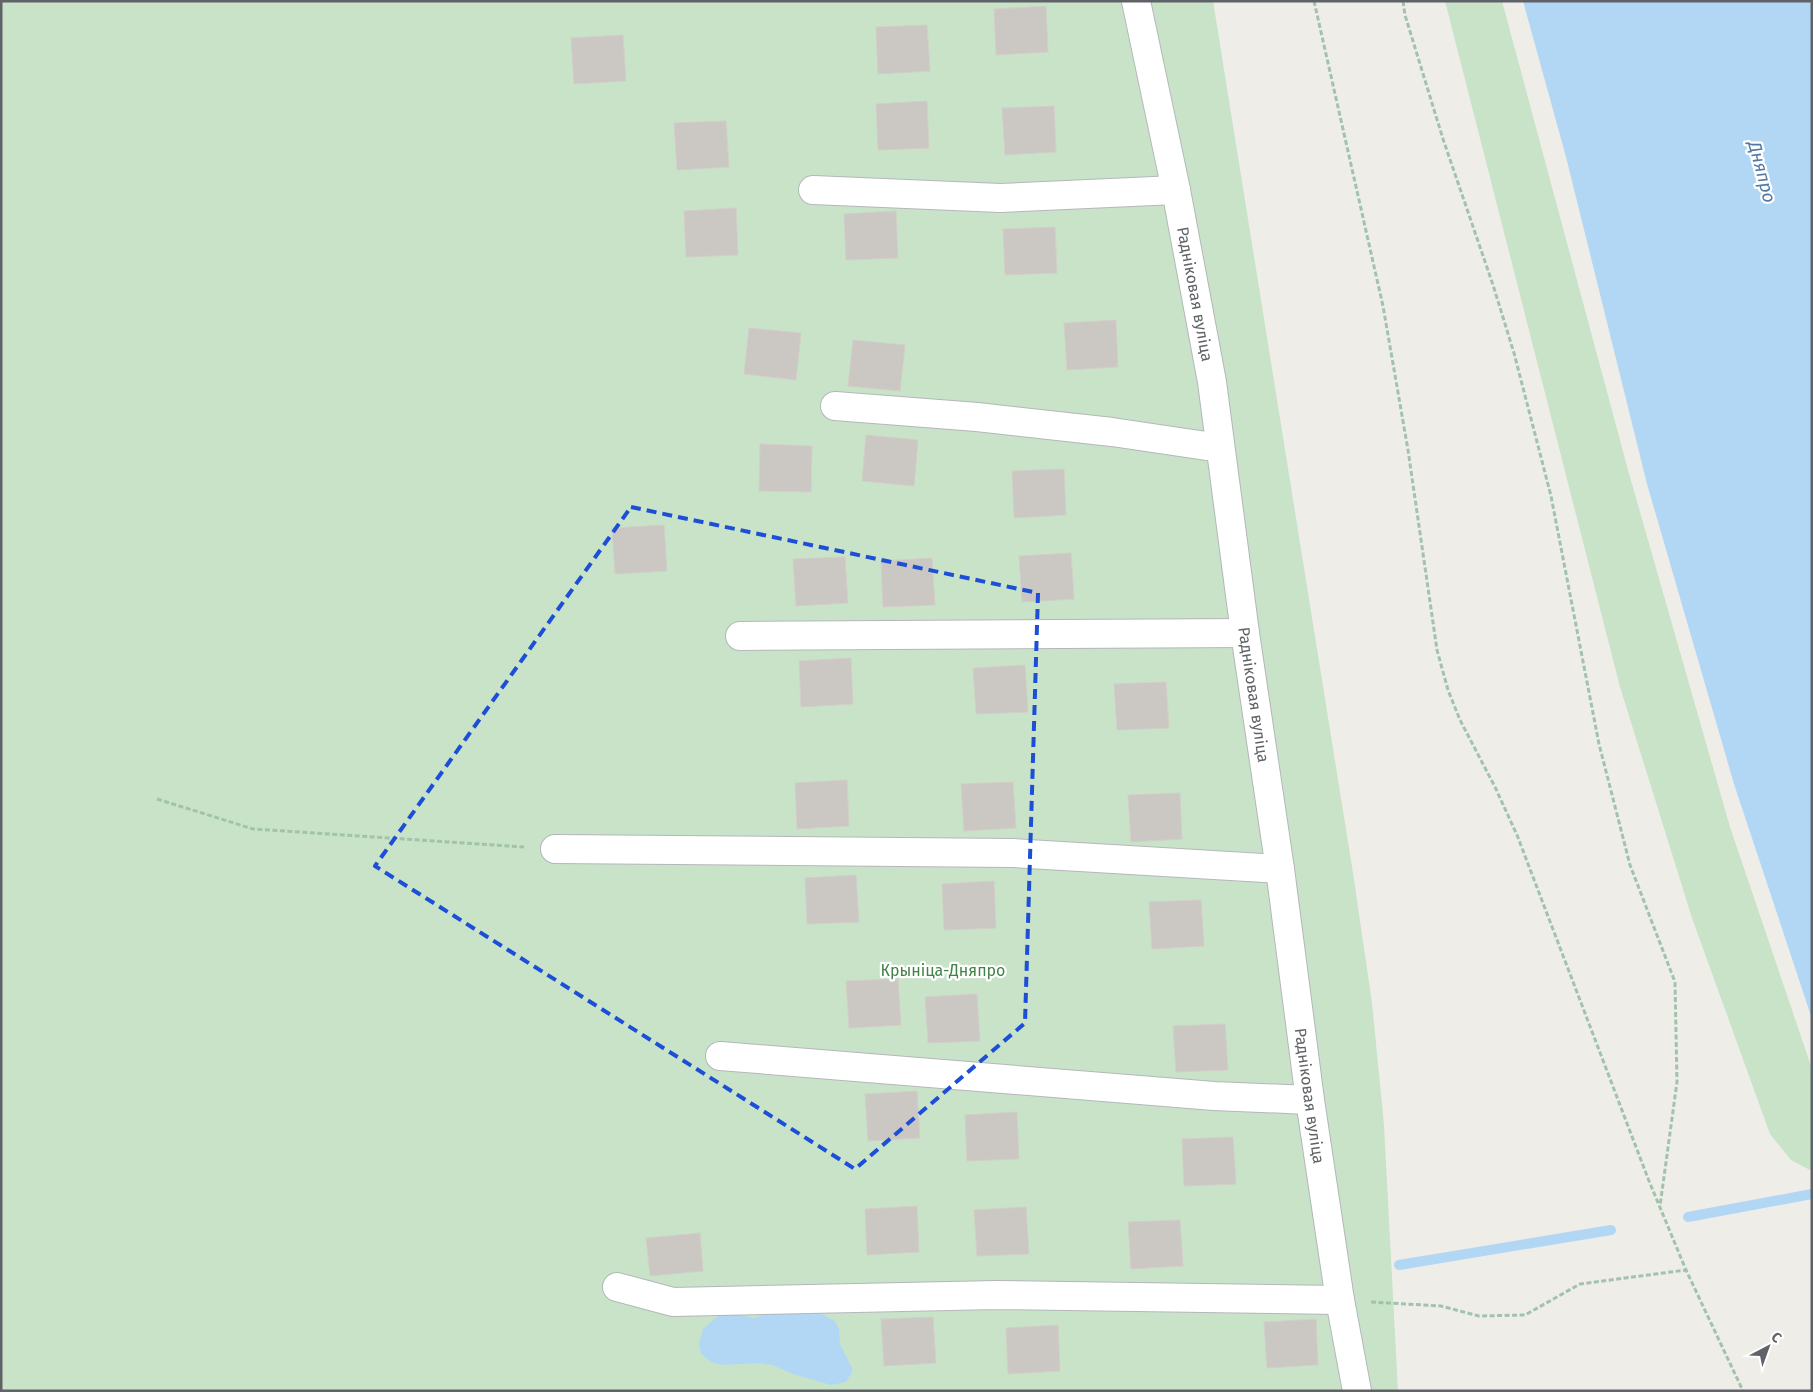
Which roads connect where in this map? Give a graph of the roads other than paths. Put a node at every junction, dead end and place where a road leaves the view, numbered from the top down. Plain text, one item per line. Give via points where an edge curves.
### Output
1 (1136, 1) edge
2 (813, 190) dead end
3 (1176, 190) junction
4 (835, 406) dead end
5 (1220, 448) junction
6 (1245, 633) junction
7 (740, 636) dead end
8 (554, 849) road end
9 (1280, 869) junction
10 (720, 1056) dead end
11 (1310, 1100) junction
12 (616, 1287) dead end
13 (1340, 1300) junction
14 (1357, 1391) edge

1 - 3 street, Радніковая вуліца
2 - 3 street via 1000,198
3 - 5 street, Радніковая вуліца via 1210,372
4 - 5 street via 977,417
5 - 6 street, Радніковая вуліца
6 - 7 street
6 - 9 street, Радніковая вуліца
8 - 9 street via 1013,853
9 - 11 street, Радніковая вуліца
10 - 11 street via 1214,1096
11 - 13 street, Радніковая вуліца
12 - 13 street via 673,1302 997,1296
13 - 14 street, Радніковая вуліца

